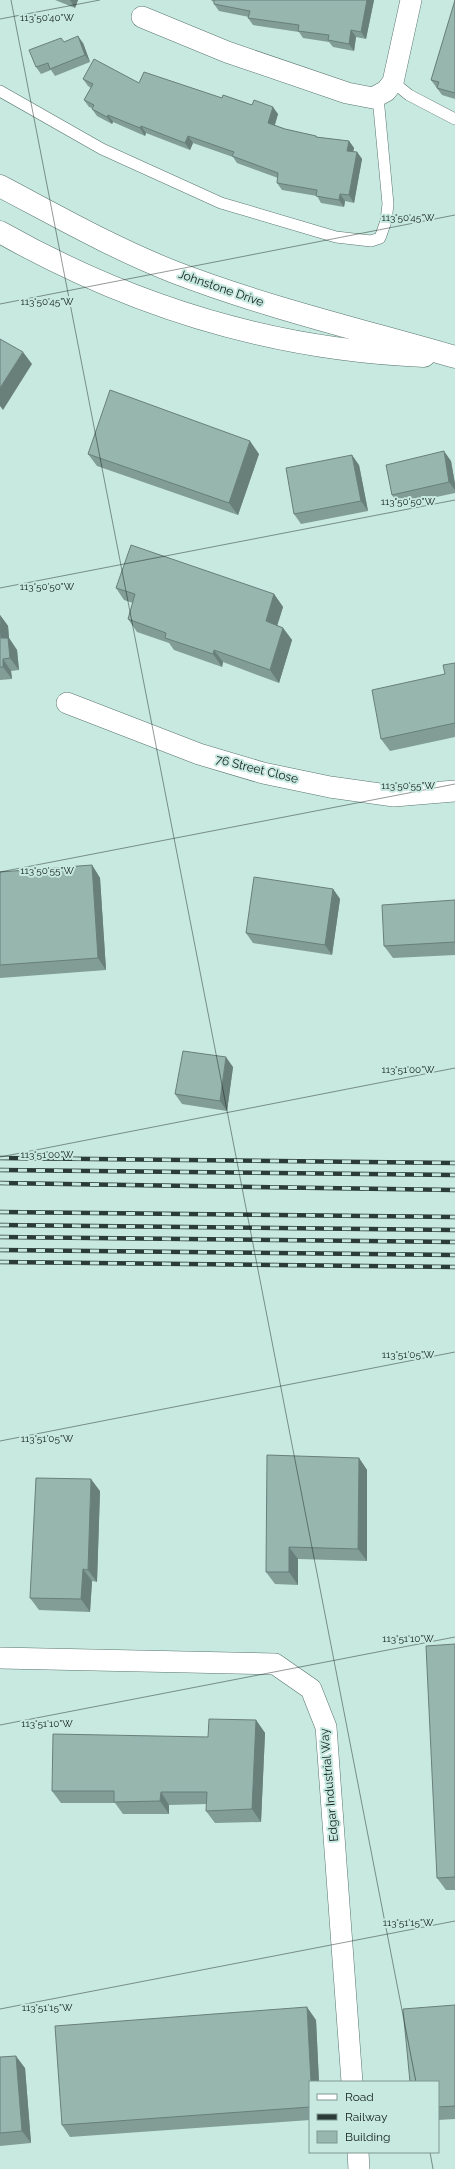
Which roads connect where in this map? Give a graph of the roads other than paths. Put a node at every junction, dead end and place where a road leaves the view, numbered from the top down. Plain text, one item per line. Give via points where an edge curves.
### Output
1 (411, 0) edge
2 (142, 17) dead end
3 (393, 82) junction
4 (0, 91) edge
5 (375, 97) junction
6 (455, 119) edge
7 (0, 186) edge
8 (0, 232) edge
9 (455, 357) edge
10 (67, 703) dead end
11 (455, 791) edge
12 (0, 1658) edge
13 (352, 2081) edge
14 (358, 2153) edge
15 (359, 2169) edge

1 - 3 street
2 - 5 street via 227,52 347,93
3 - 5 street
3 - 6 lane via 409,95
4 - 5 lane via 102,149 221,203 336,237 371,241 380,238 388,204
7 - 9 main road, Johnstone Drive via 85,232 173,272 265,304
8 - 9 main road, Johnstone Drive via 89,276 160,305 226,327 316,346 383,355
10 - 11 street, 76 Street Close via 199,754 263,773 330,787 394,796
12 - 13 street, Edgar Industrial Way via 274,1664 311,1689 326,1727
14 - 15 street

